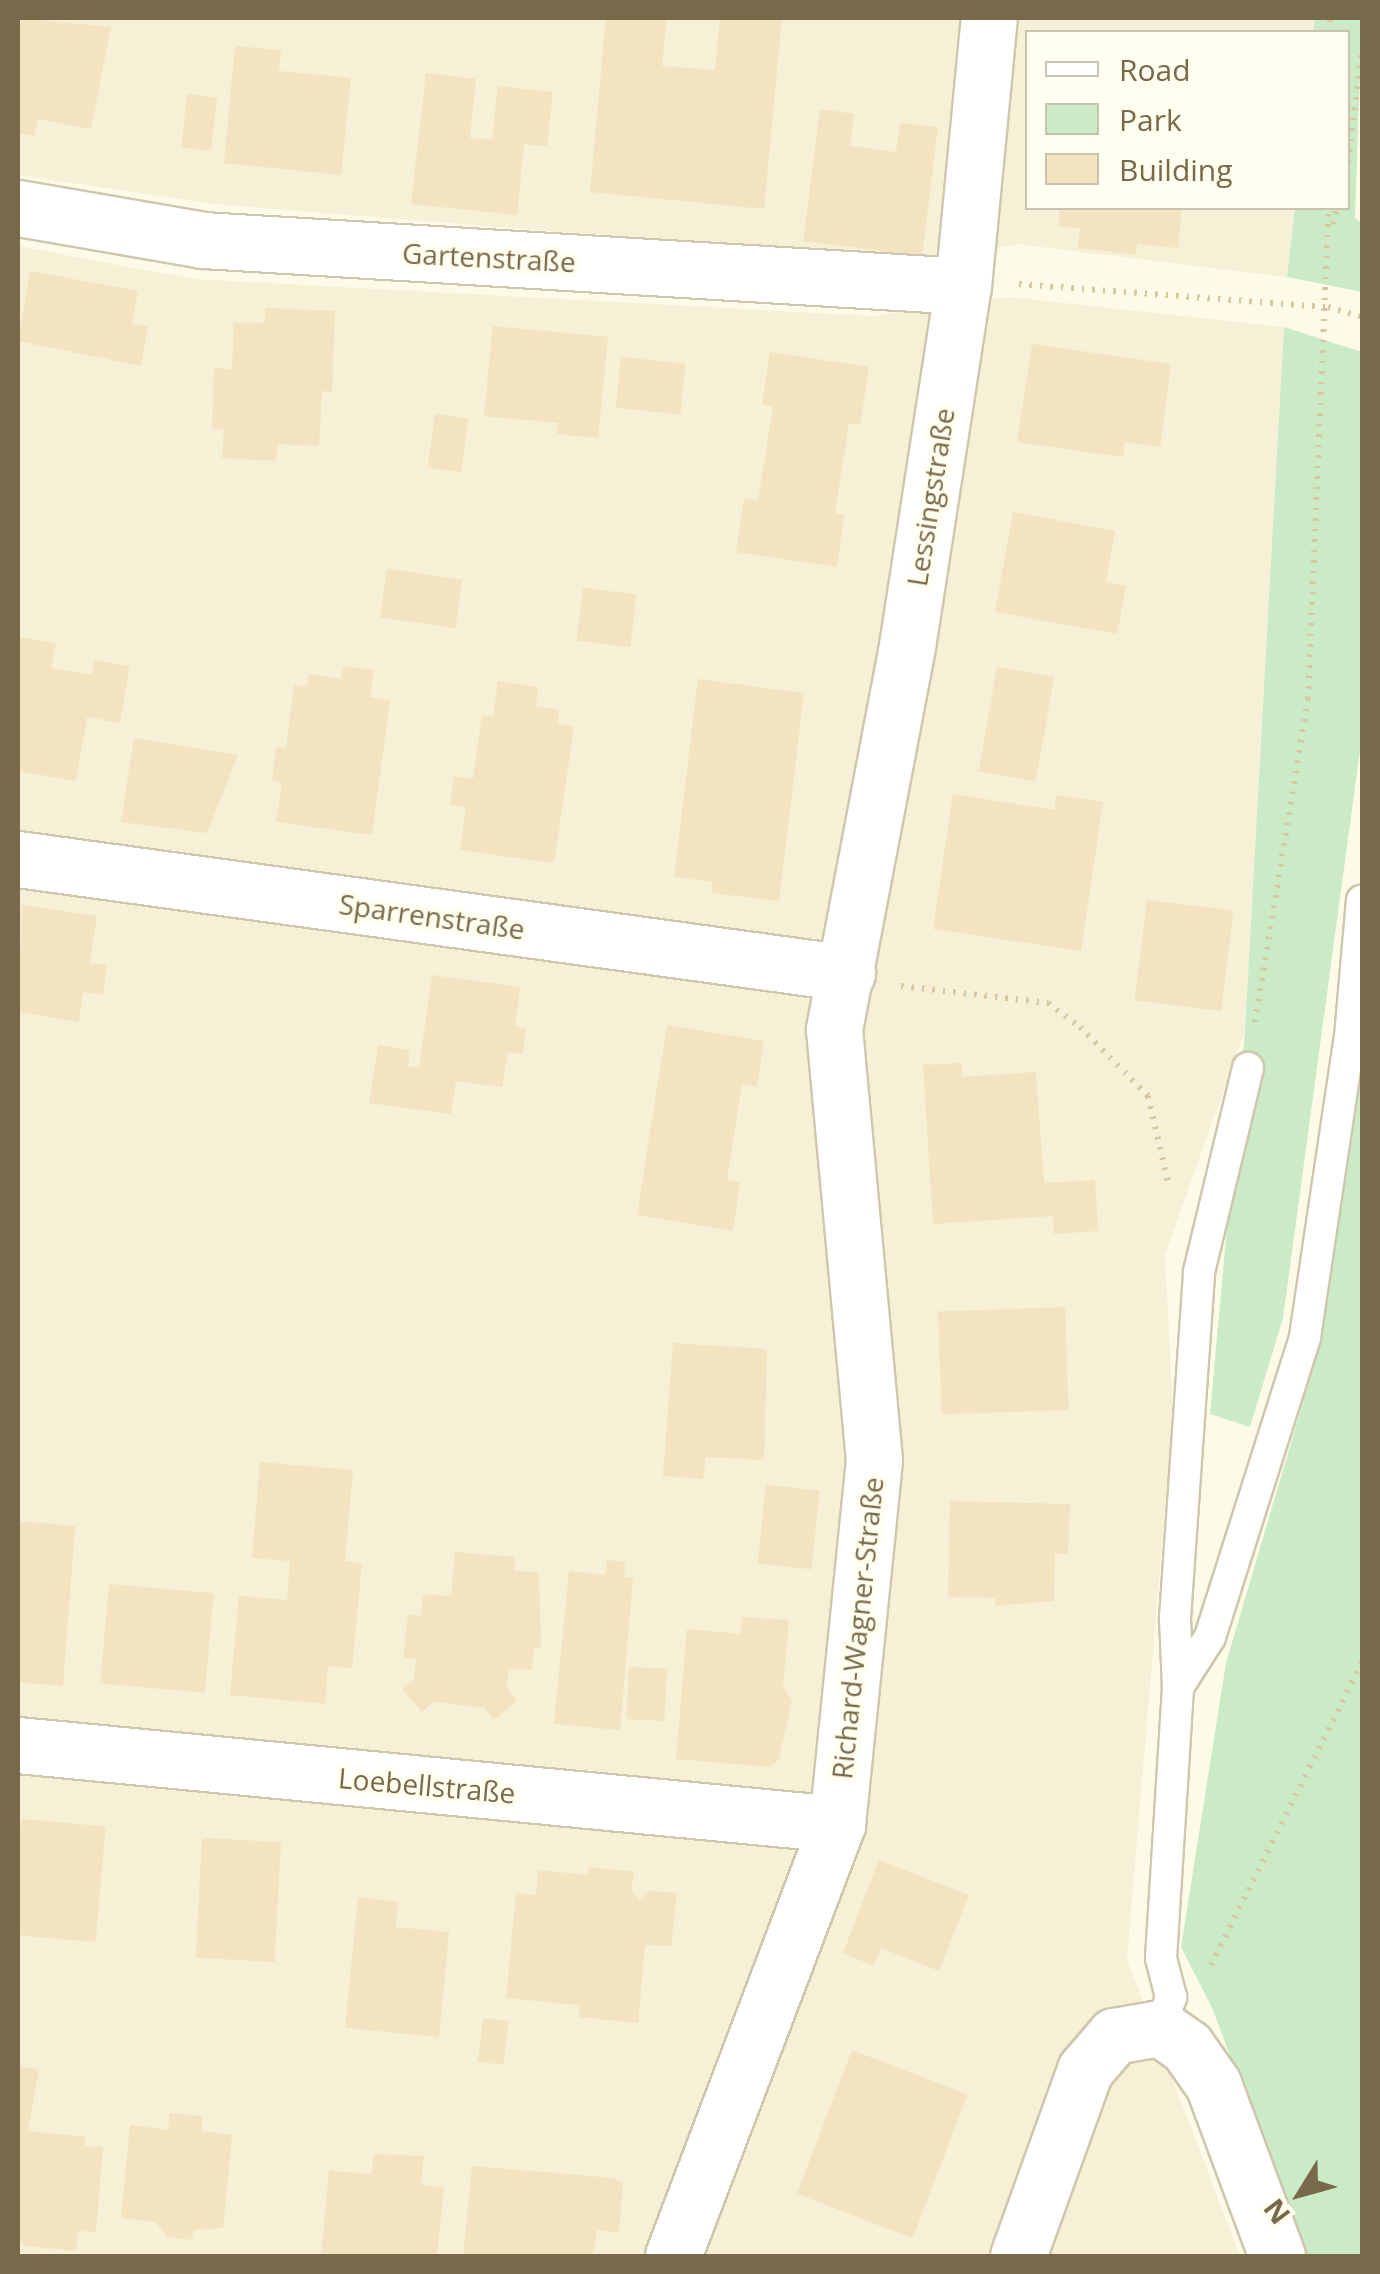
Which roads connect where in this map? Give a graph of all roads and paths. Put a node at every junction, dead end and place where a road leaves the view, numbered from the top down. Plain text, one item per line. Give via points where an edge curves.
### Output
1 (989, 18) edge
2 (1362, 48) edge
3 (1350, 146) edge
4 (18, 208) edge
5 (1328, 210) edge
6 (1336, 210) edge
7 (1330, 235) junction
8 (963, 286) junction
9 (1328, 306) junction
10 (1362, 318) edge
11 (18, 860) edge
12 (1362, 901) edge
13 (847, 973) junction
14 (1248, 1068) joint
15 (1199, 1272) junction
16 (1362, 1662) edge
17 (1178, 1687) junction
18 (18, 1745) edge
19 (837, 1824) junction
20 (1166, 2012) junction
21 (673, 2256) edge
22 (1018, 2256) edge
23 (1277, 2256) edge

1 - 8 street, Lessingstraße
2 - 3 path
4 - 8 street, Gartenstraße via 203,240
5 - 7 path
6 - 7 path
7 - 9 path
8 - 9 path via 1007,283
8 - 13 street, Lessingstraße
9 - 10 path
9 - 14 path via 1308,699
11 - 13 street, Sparrenstraße
12 - 17 lane via 1350,1037 1304,1337 1210,1637
13 - 15 path via 1048,1003 1080,1027 1148,1096 1176,1215
13 - 19 street, Richard-Wagner-Straße via 834,1029 874,1460
14 - 15 lane
15 - 17 lane via 1175,1618
16 - 20 path via 1208,1970
17 - 20 lane via 1161,1958
18 - 19 street, Loebellstraße
19 - 21 street, Richard-Wagner-Straße
20 - 22 street via 1114,2036 1085,2070
20 - 23 street via 1213,2084

